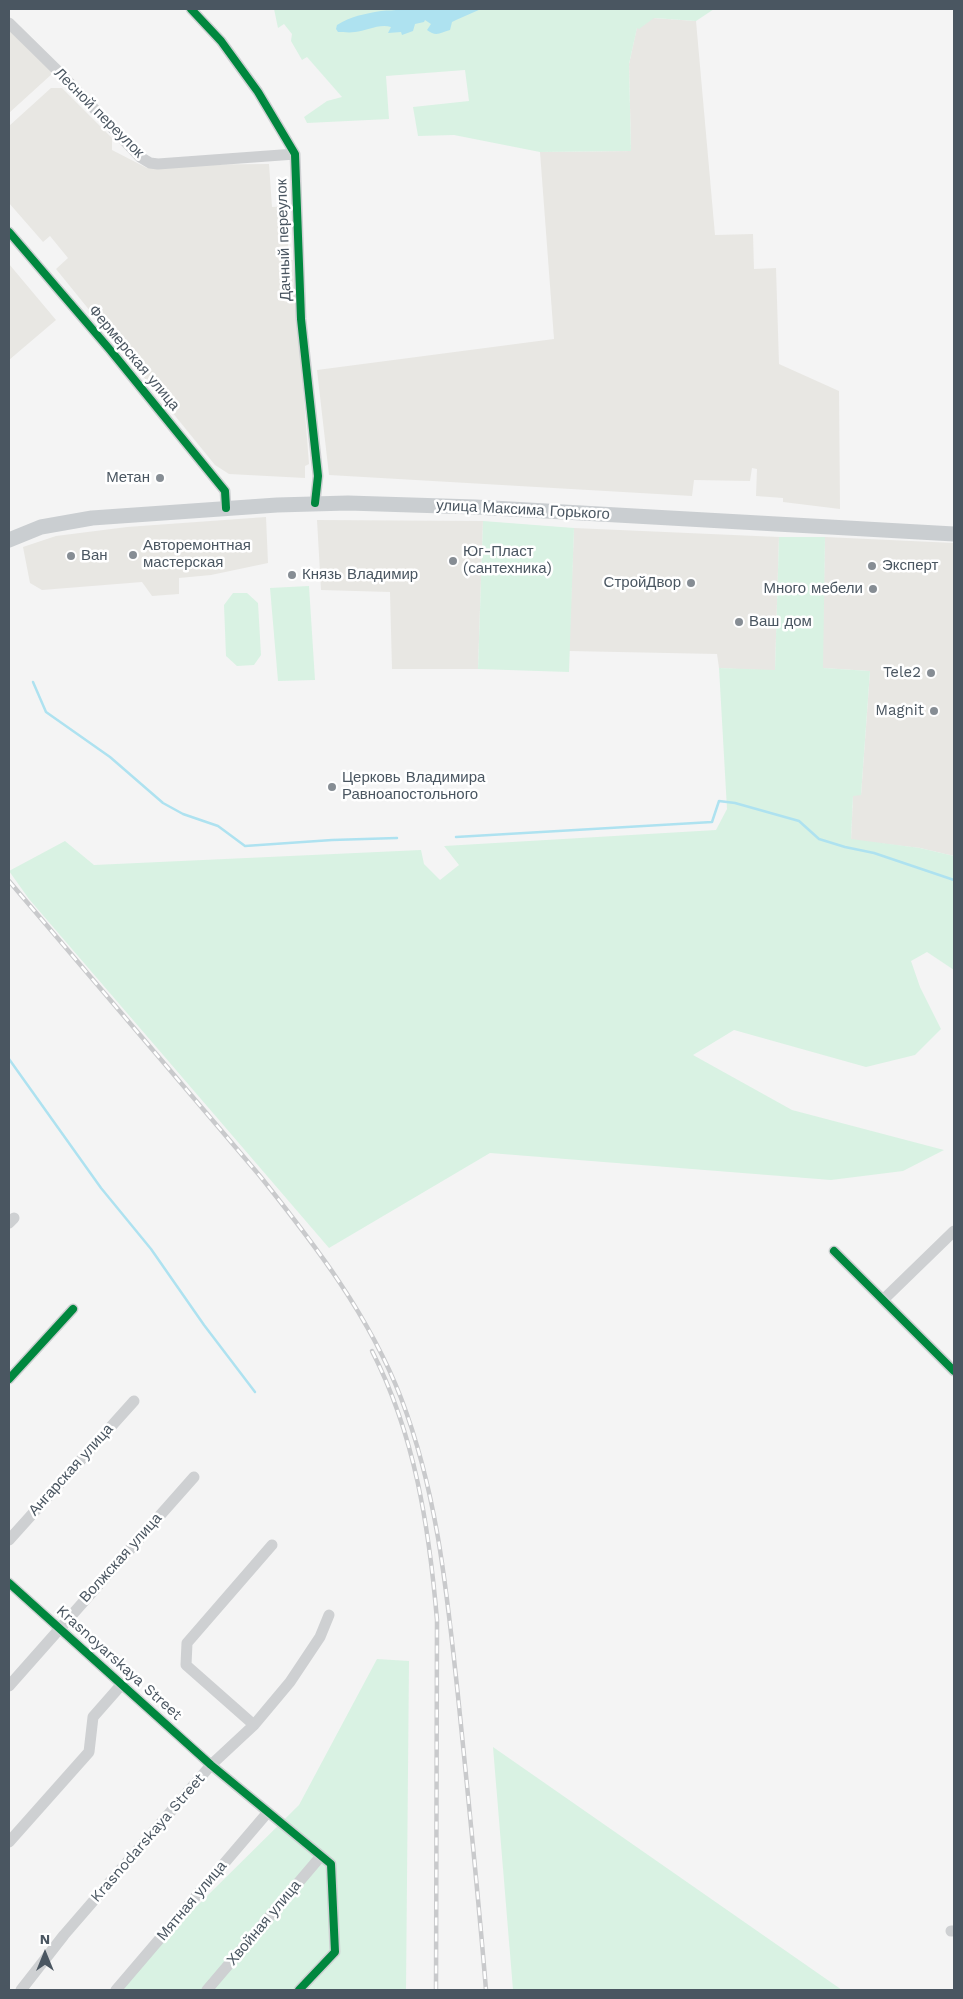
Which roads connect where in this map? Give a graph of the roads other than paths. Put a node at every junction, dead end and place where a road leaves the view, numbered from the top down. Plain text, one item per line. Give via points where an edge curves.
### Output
1 (191, 9) edge
2 (9, 23) edge
3 (295, 154) junction
4 (9, 232) edge
5 (314, 503) junction
6 (226, 508) junction
7 (954, 534) edge
8 (9, 540) edge
9 (954, 1231) edge
10 (834, 1251) dead end
11 (884, 1299) junction
12 (73, 1309) dead end
13 (954, 1370) edge
14 (9, 1379) edge
15 (134, 1401) dead end
16 (194, 1477) dead end
17 (9, 1540) edge
18 (272, 1544) dead end
19 (9, 1583) edge
20 (329, 1615) dead end
21 (60, 1627) junction
22 (122, 1684) junction
23 (9, 1686) edge
24 (254, 1725) junction
25 (211, 1765) junction
26 (268, 1812) junction
27 (9, 1842) edge
28 (321, 1856) junction
29 (21, 1990) edge
30 (116, 1990) edge
31 (207, 1990) edge
32 (299, 1990) edge

1 - 3 street, Дачный переулок via 221,41 258,92
2 - 3 street, Лесной переулок via 140,157 150,163
3 - 5 street, Дачный переулок via 301,319 318,476
4 - 6 street, Фермерская улица via 224,491
5 - 6 main road, улица Максима Горького
5 - 7 main road, улица Максима Горького via 475,507
6 - 8 main road, улица Максима Горького via 92,518 41,527
9 - 11 street
10 - 11 street
11 - 13 street
12 - 14 street
15 - 17 street, Ангарская улица
16 - 21 street, Волжская улица
18 - 24 street via 187,1643 186,1665
19 - 21 street, Krasnoyarskaya Street
20 - 24 street, Krasnodarskaya Street via 320,1637 290,1682
21 - 22 street, Krasnoyarskaya Street
21 - 23 street, Волжская улица
22 - 25 street, Krasnoyarskaya Street
22 - 27 street via 93,1717 89,1752
24 - 25 street, Krasnodarskaya Street
25 - 26 street, Krasnoyarskaya Street
25 - 29 street, Krasnodarskaya Street via 64,1935
26 - 28 street, Krasnoyarskaya Street
26 - 30 street, Мятная улица
28 - 31 street, Хвойная улица
28 - 32 street, Krasnoyarskaya Street via 331,1864 335,1952

